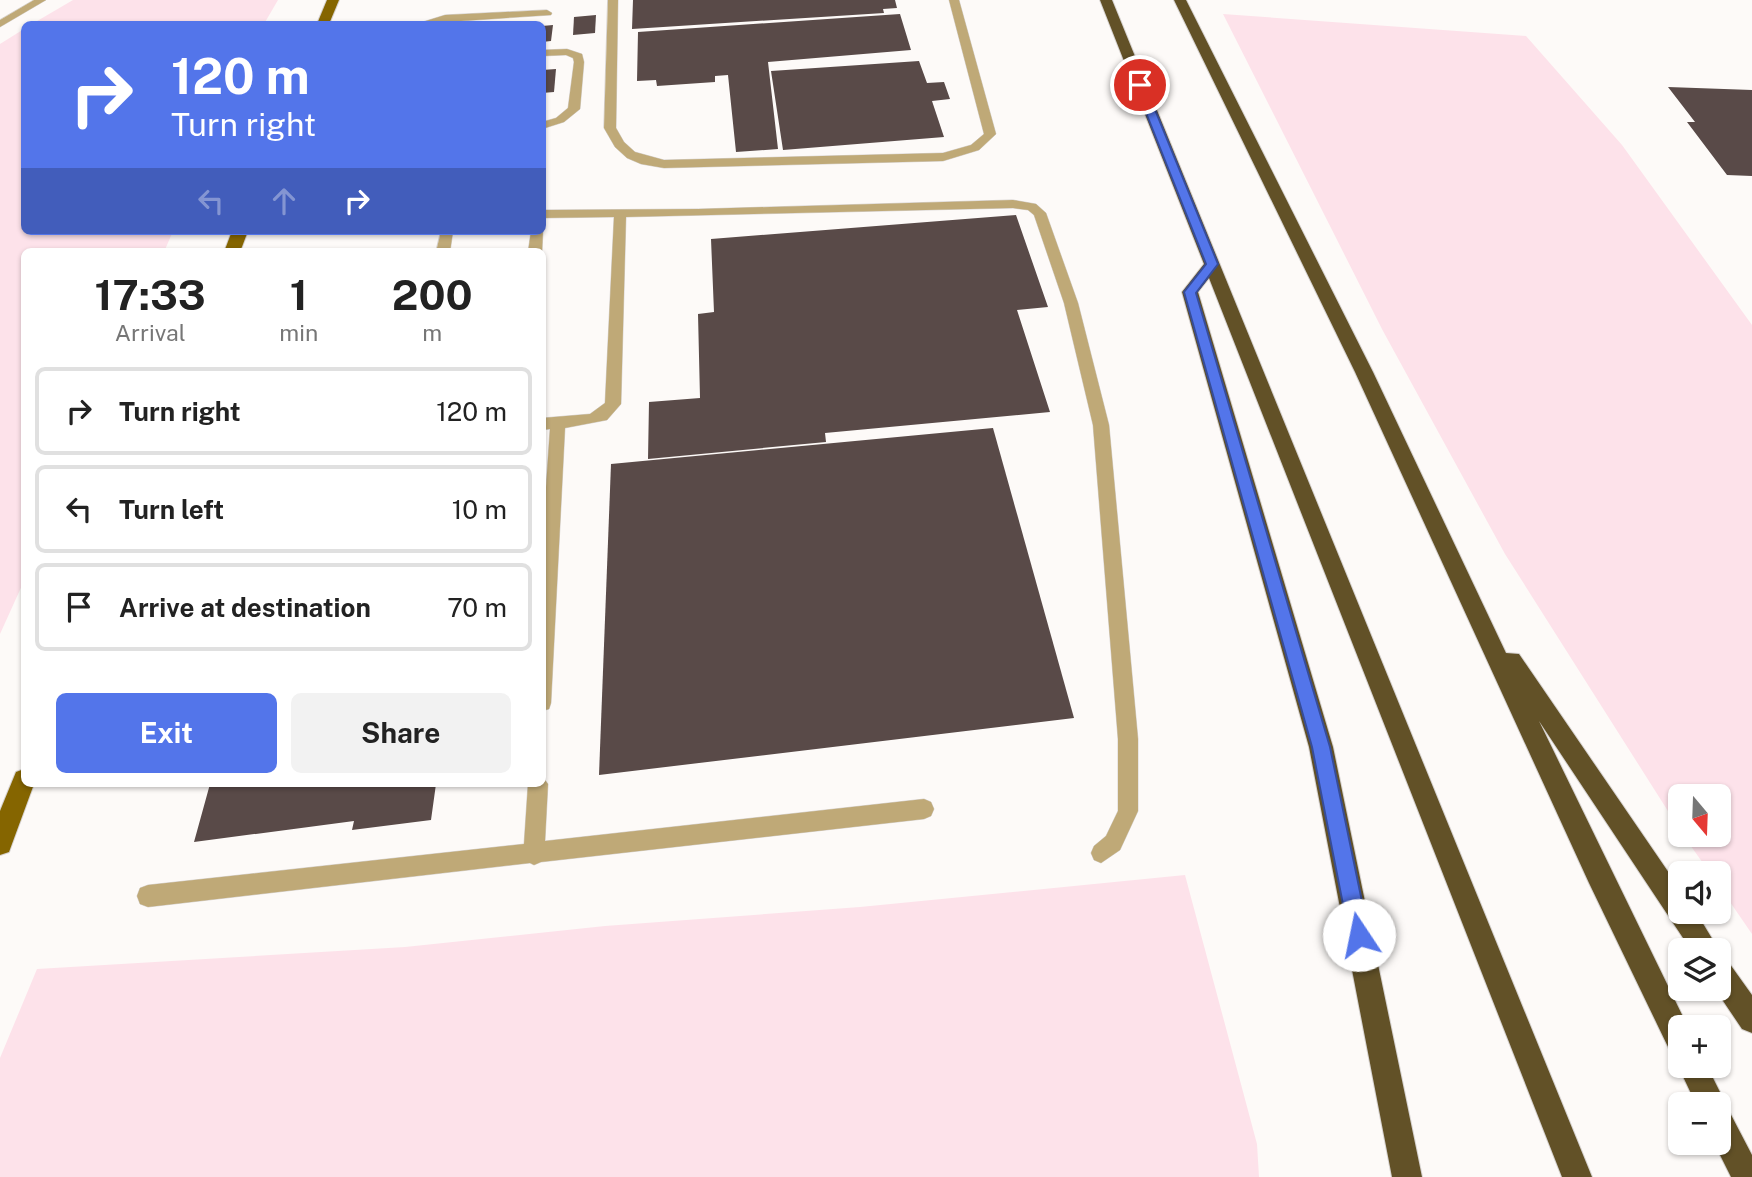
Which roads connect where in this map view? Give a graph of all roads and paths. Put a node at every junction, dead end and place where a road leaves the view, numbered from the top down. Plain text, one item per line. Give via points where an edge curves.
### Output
1 (41, 0) edge
2 (333, 0) edge
3 (613, 0) edge
4 (954, 0) edge
5 (1106, 0) edge
6 (1180, 0) edge
7 (547, 13) dead end
8 (324, 21) edge
9 (430, 21) edge
10 (0, 24) edge
11 (546, 53) edge
12 (546, 125) edge
13 (546, 214) edge
14 (620, 214) junction
15 (1212, 264) junction
16 (550, 423) edge
17 (548, 505) edge
18 (546, 579) edge
19 (1474, 607) junction
20 (21, 787) edge
21 (538, 787) edge
22 (924, 809) dead end
23 (0, 843) edge
24 (1101, 852) dead end
25 (534, 855) junction
26 (148, 897) dead end
27 (1698, 938) edge
28 (1731, 988) edge
29 (1668, 1016) edge
30 (1752, 1019) edge
31 (1731, 1145) edge
32 (1407, 1177) edge
33 (1577, 1177) edge
34 (1747, 1177) edge

1 - 10 lane
2 - 8 main road
3 - 4 lane via 610,128 615,140 642,162 664,164 943,158 974,149 990,134
5 - 15 highway
6 - 19 highway via 1328,296
7 - 9 lane via 454,13
11 - 12 lane via 573,53 579,62 574,108
13 - 14 lane
14 - 16 lane via 613,404 599,417
14 - 24 lane via 1013,204 1040,213 1071,303 1101,425 1128,739 1128,811 1113,843
15 - 32 highway via 1190,292 1321,747
15 - 33 highway
16 - 17 lane
17 - 18 lane
19 - 27 highway
19 - 29 highway
20 - 23 main road
21 - 25 lane
22 - 25 lane
25 - 26 lane
28 - 30 highway
31 - 34 highway

